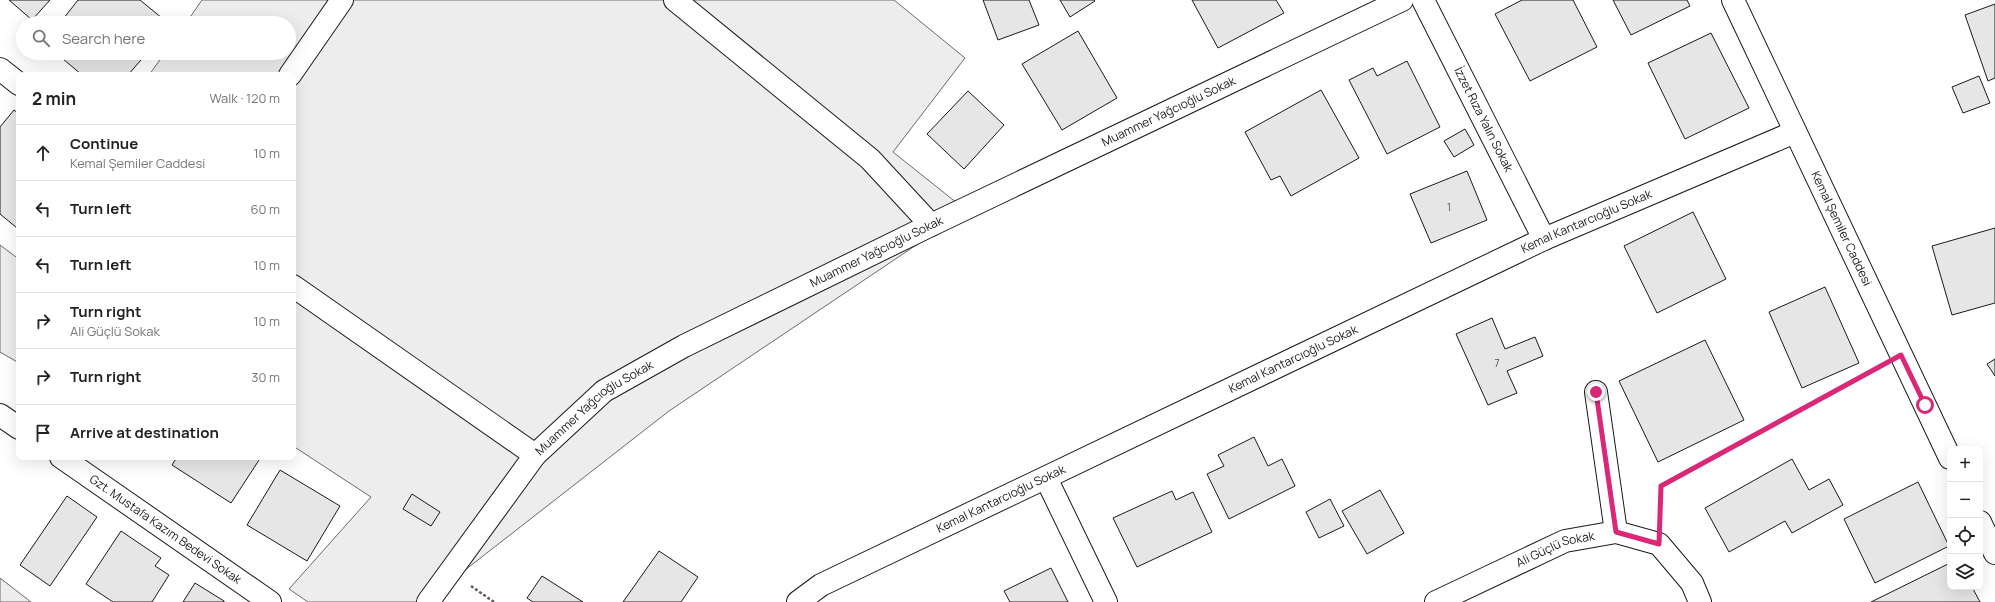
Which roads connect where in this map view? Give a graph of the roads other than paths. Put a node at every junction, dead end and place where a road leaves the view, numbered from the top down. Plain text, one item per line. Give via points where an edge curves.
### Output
1 (342, 0) edge
2 (675, 0) edge
3 (1402, 0) edge
4 (1423, 0) edge
5 (1733, 0) edge
6 (0, 69) edge
7 (292, 72) edge
8 (16, 82) edge
9 (1795, 132) junction
10 (931, 225) junction
11 (1544, 239) junction
12 (296, 288) edge
13 (1596, 392) dead end
14 (0, 415) edge
15 (16, 426) edge
16 (1947, 452) edge
17 (535, 455) junction
18 (65, 460) edge
19 (1046, 478) junction
20 (1983, 528) edge
21 (1616, 532) junction
22 (1995, 553) edge
23 (270, 602) edge
24 (428, 602) edge
25 (798, 602) edge
26 (1106, 602) edge
27 (1436, 602) edge
28 (1700, 602) edge

1 - 7 street
2 - 10 street via 870,159
3 - 10 street, Muammer Yağcıoğlu Sokak
4 - 11 street, İzzet Rıza Yalın Sokak
5 - 9 street, Kemal Şemiler Caddesi
6 - 8 street
9 - 11 street, Kemal Kantarcıoğlu Sokak
9 - 16 street, Kemal Şemiler Caddesi
10 - 17 street, Muammer Yağcıoğlu Sokak via 684,346 604,391
11 - 19 street, Kemal Kantarcıoğlu Sokak
12 - 17 street
13 - 21 street
14 - 15 street
17 - 24 street, Muammer Yağcıoğlu Sokak
18 - 23 street, Gzt. Mustafa Kazım Bedevi Sokak
19 - 25 street, Kemal Kantarcıoğlu Sokak via 821,585
19 - 26 street
20 - 22 street
21 - 27 street, Ali Güçlü Sokak via 1565,541
21 - 28 street, Ali Güçlü Sokak via 1659,544 1692,583

